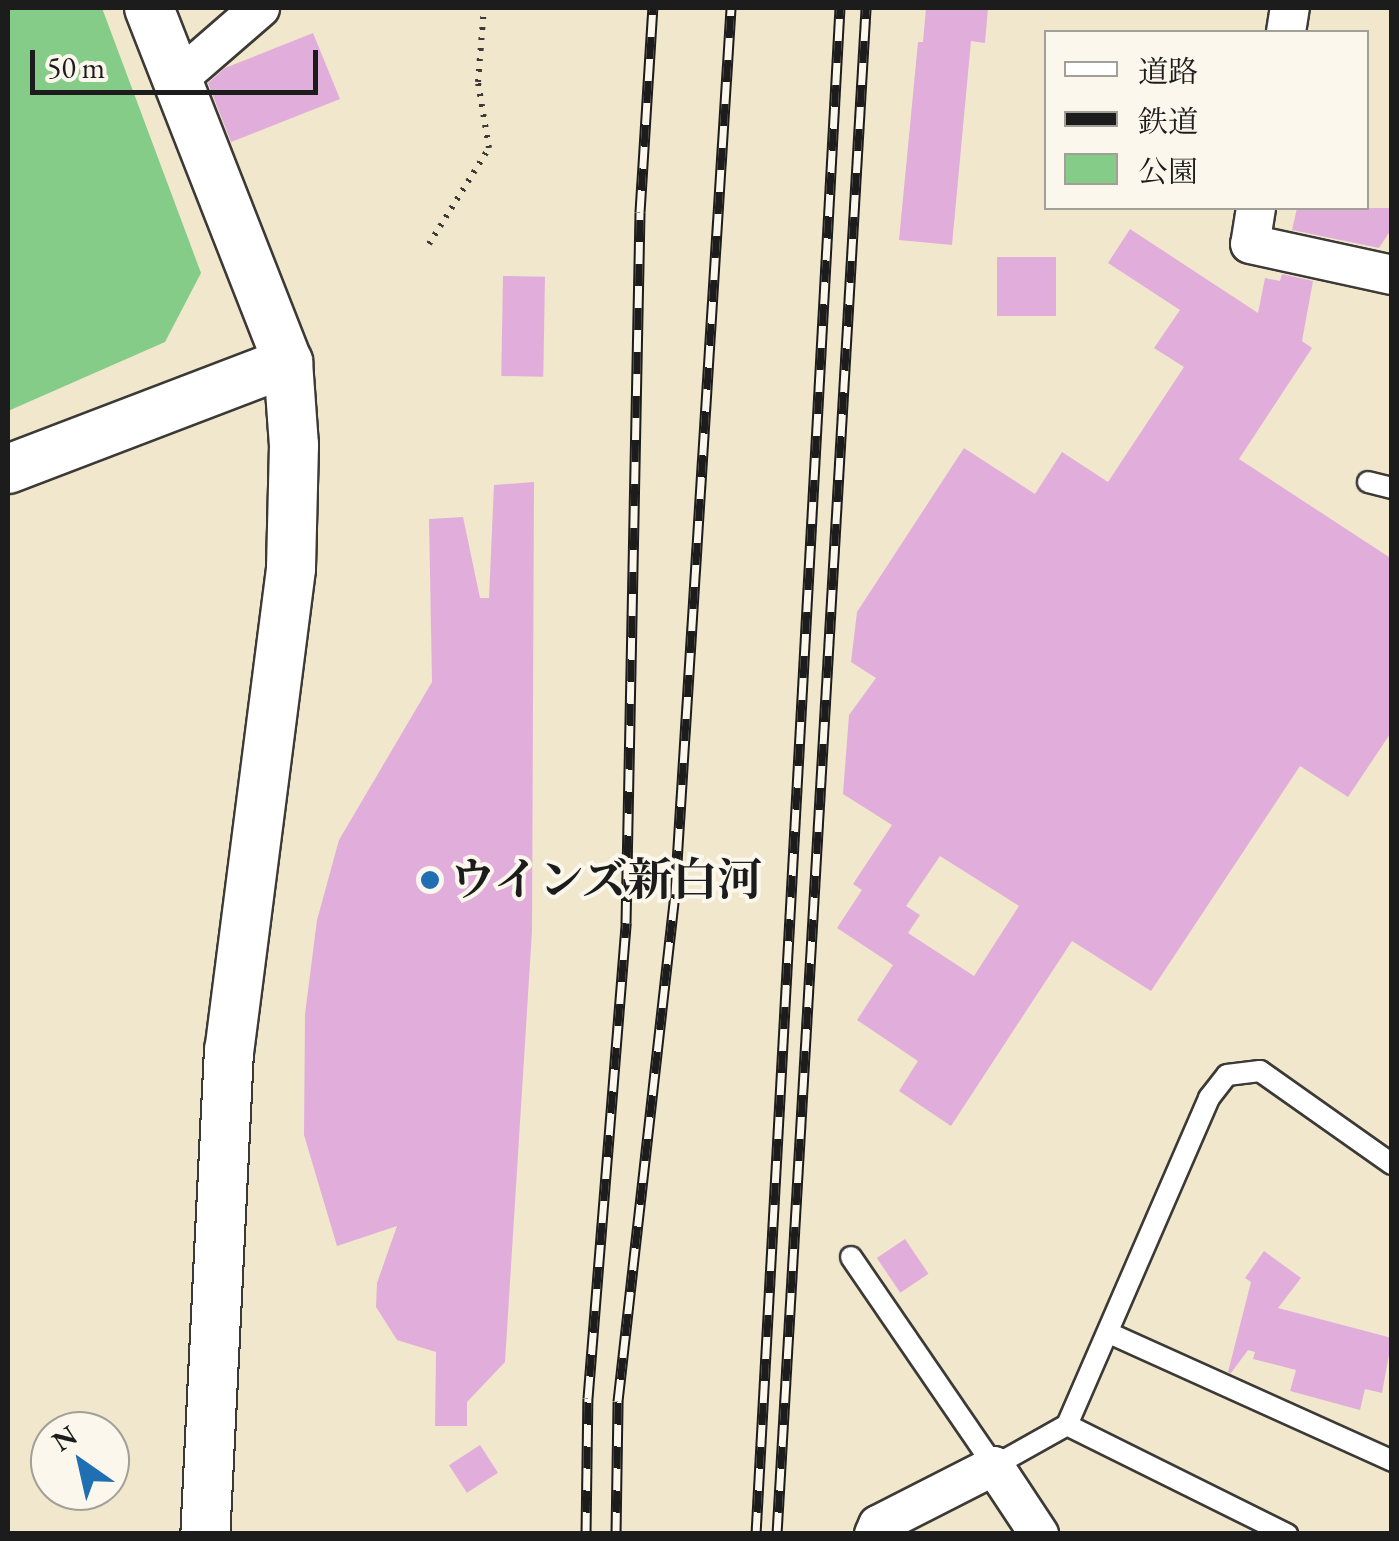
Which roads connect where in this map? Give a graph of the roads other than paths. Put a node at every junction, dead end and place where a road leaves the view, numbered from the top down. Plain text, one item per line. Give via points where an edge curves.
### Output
1 (149, 8) edge
2 (260, 8) edge
3 (177, 80) junction
4 (1256, 210) edge
5 (1392, 275) edge
6 (288, 362) junction
7 (8, 469) edge
8 (1368, 482) dead end
9 (1392, 488) edge
10 (1392, 1164) edge
11 (851, 1257) dead end
12 (1108, 1334) junction
13 (1066, 1425) junction
14 (1392, 1461) edge
15 (994, 1466) junction
16 (205, 1534) edge
17 (874, 1534) edge
18 (1039, 1534) edge
19 (1287, 1534) edge

1 - 3 street
2 - 3 street
3 - 6 street
4 - 5 street via 1250,244
6 - 7 street
6 - 16 street via 292,569 229,1050
8 - 9 lane
10 - 12 lane via 1260,1071 1227,1076 1209,1098
11 - 15 lane
12 - 13 lane
12 - 14 lane
13 - 15 lane
13 - 19 lane
15 - 17 street via 878,1525
15 - 18 street

